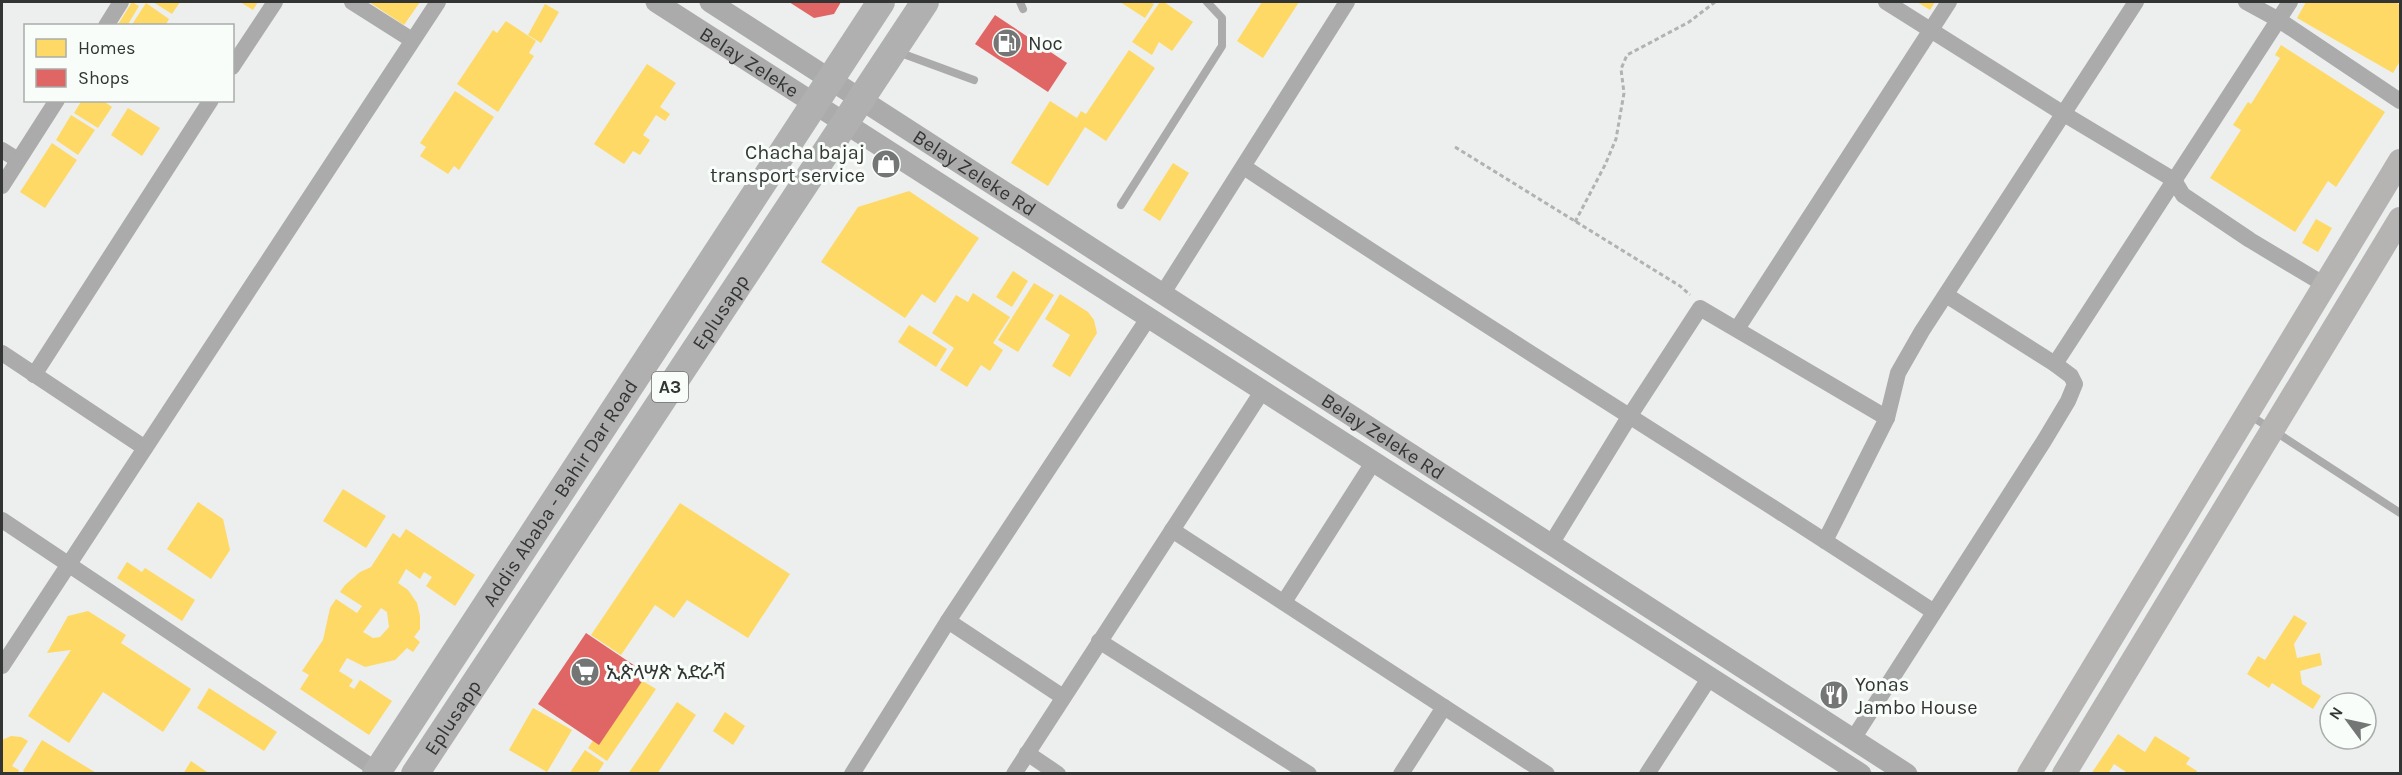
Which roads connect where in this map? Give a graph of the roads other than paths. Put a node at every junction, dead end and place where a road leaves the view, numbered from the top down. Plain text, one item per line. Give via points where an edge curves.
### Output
1 (121, 2) edge
2 (275, 2) edge
3 (352, 2) edge
4 (438, 2) edge
5 (656, 2) edge
6 (710, 2) edge
7 (881, 2) edge
8 (925, 2) edge
9 (1207, 2) edge
10 (1347, 2) edge
11 (1886, 2) edge
12 (1949, 2) edge
13 (2136, 2) edge
14 (2246, 2) edge
15 (2290, 2) edge
16 (2279, 20) junction
17 (107, 24) edge
18 (1930, 31) junction
19 (412, 40) junction
20 (892, 50) junction
21 (234, 64) edge
22 (831, 78) junction
23 (974, 80) dead end
24 (861, 97) junction
25 (2400, 101) edge
26 (56, 102) edge
27 (210, 102) edge
28 (815, 103) junction
29 (2064, 114) junction
30 (844, 122) junction
31 (2, 150) edge
32 (18, 160) junction
33 (2400, 161) edge
34 (1244, 167) junction
35 (2174, 180) junction
36 (2, 186) edge
37 (1121, 205) dead end
38 (2400, 219) edge
39 (2325, 285) junction
40 (1163, 293) junction
41 (1946, 295) junction
42 (1149, 317) junction
43 (1737, 329) junction
44 (2, 353) edge
45 (2055, 364) junction
46 (34, 375) junction
47 (1263, 390) junction
48 (2247, 413) junction
49 (1629, 417) junction
50 (1887, 418) junction
51 (2274, 430) junction
52 (1388, 438) junction
53 (145, 448) junction
54 (1374, 461) junction
55 (2400, 513) edge
56 (2, 520) edge
57 (1172, 530) junction
58 (1825, 541) junction
59 (1551, 544) junction
60 (69, 564) junction
61 (1284, 602) junction
62 (1934, 612) junction
63 (948, 621) junction
64 (1099, 641) junction
65 (1724, 656) junction
66 (2, 666) edge
67 (1710, 677) junction
68 (1063, 697) junction
69 (1444, 707) junction
70 (1853, 739) junction
71 (1027, 753) junction
72 (381, 773) edge
73 (416, 774) edge
74 (852, 774) edge
75 (1014, 774) edge
76 (1058, 774) edge
77 (1309, 774) edge
78 (1401, 774) edge
79 (1546, 774) edge
80 (1647, 774) edge
81 (1861, 774) edge
82 (1907, 774) edge
83 (2029, 774) edge
84 (2064, 774) edge

1 - 17 street
2 - 21 street
3 - 19 street
4 - 19 street
5 - 28 street, Belay Zeleke
6 - 22 street, Belay Zeleke
7 - 22 highway, Addis Ababa - Bahir Dar Road / A3
8 - 20 highway, Eplusapp / A3
9 - 37 lane via 1222,18 1222,46
10 - 34 street
11 - 18 street
12 - 18 street
13 - 29 street
14 - 16 street
15 - 16 street
16 - 25 street
16 - 35 street
18 - 29 street
18 - 43 street
19 - 53 street
20 - 23 lane
20 - 24 highway, Eplusapp / A3
22 - 24 street, Belay Zeleke
22 - 28 highway, Addis Ababa - Bahir Dar Road / A3
24 - 30 highway, Eplusapp / A3
24 - 40 street, Belay Zeleke Rd
26 - 32 street
27 - 46 street
28 - 30 street, Belay Zeleke
28 - 72 highway, Addis Ababa - Bahir Dar Road / A3
29 - 35 street
29 - 41 street
30 - 42 street, Belay Zeleke Rd
30 - 73 highway, Eplusapp / A3
31 - 32 street
32 - 36 street
33 - 39 main road
34 - 40 street
34 - 49 street
35 - 39 street via 2190,200
35 - 45 street
38 - 51 main road
39 - 48 main road
40 - 42 street
40 - 52 street, Belay Zeleke Rd
41 - 45 street
41 - 50 street via 1899,373
42 - 47 street, Belay Zeleke Rd
42 - 63 street
43 - 49 street via 1700,308
43 - 50 street
44 - 46 street
45 - 62 street via 2075,384 2068,401
46 - 53 street
47 - 54 street, Belay Zeleke Rd
47 - 57 street
48 - 51 lane
48 - 83 main road
49 - 58 street
49 - 59 street
50 - 58 street
51 - 55 lane
51 - 84 main road
52 - 54 street
52 - 59 street, Belay Zeleke Rd
53 - 60 street
54 - 61 street
54 - 67 street, Belay Zeleke Rd
56 - 60 street
57 - 61 street
57 - 64 street
58 - 62 street
59 - 65 street, Belay Zeleke Rd
60 - 66 street
60 - 72 street
61 - 69 street
62 - 70 street
63 - 68 street
63 - 74 street
64 - 68 street
64 - 77 street
65 - 67 street
65 - 70 street, Belay Zeleke Rd
67 - 80 street
67 - 81 street, Belay Zeleke Rd
68 - 71 street
69 - 78 street
69 - 79 street
70 - 82 street, Belay Zeleke Rd
71 - 75 street
71 - 76 street

